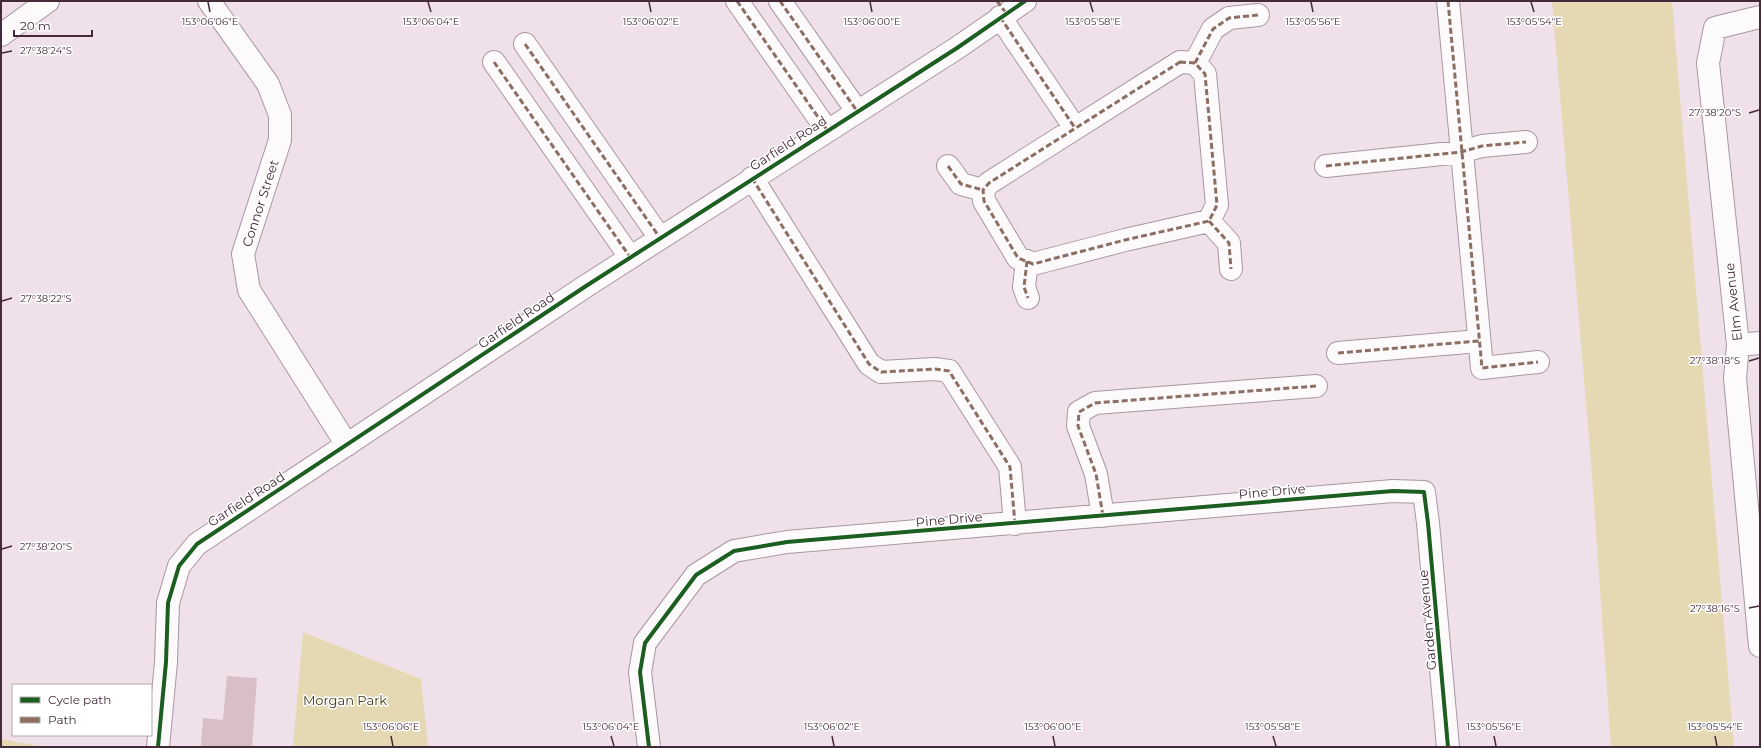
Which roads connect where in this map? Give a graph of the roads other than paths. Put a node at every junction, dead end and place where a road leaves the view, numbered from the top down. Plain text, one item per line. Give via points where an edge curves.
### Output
1 (48, 1) edge
2 (209, 1) edge
3 (737, 1) edge
4 (780, 1) edge
5 (1025, 1) edge
6 (1448, 1) edge
7 (1001, 10) edge
8 (1258, 15) dead end
9 (1760, 17) edge
10 (1, 35) edge
11 (525, 44) dead end
12 (494, 62) dead end
13 (1194, 63) junction
14 (857, 111) junction
15 (1075, 128) junction
16 (827, 130) junction
17 (1526, 142) dead end
18 (1462, 152) junction
19 (948, 166) dead end
20 (1326, 166) dead end
21 (752, 178) junction
22 (983, 190) junction
23 (1209, 221) junction
24 (660, 238) junction
25 (630, 257) junction
26 (1027, 261) junction
27 (1230, 269) dead end
28 (1028, 298) dead end
29 (1479, 341) junction
30 (1760, 343) edge
31 (1738, 345) junction
32 (1338, 353) dead end
33 (1538, 362) dead end
34 (1316, 386) dead end
35 (347, 445) junction
36 (1424, 492) joint
37 (1103, 516) junction
38 (1015, 524) junction
39 (1760, 646) edge
40 (158, 747) edge
41 (649, 747) edge
42 (1448, 747) edge

1 - 10 street
2 - 35 street, Connor Street via 268,84 280,115 280,140 243,254 249,290
3 - 16 street
4 - 14 street
5 - 7 street, Garfield Road
6 - 18 street
7 - 14 street, Garfield Road via 957,48
7 - 15 street
8 - 13 street via 1229,18 1213,29
9 - 31 street, Elm Avenue via 1715,28 1708,63
11 - 24 street
12 - 25 street
13 - 15 street via 1180,62
13 - 23 street via 1205,74 1217,205
14 - 16 street, Garfield Road
15 - 22 street via 989,183
16 - 21 street, Garfield Road
17 - 18 street via 1482,146
18 - 20 street
18 - 29 street
19 - 22 street via 961,184
21 - 24 street, Garfield Road
21 - 38 street via 869,364 881,372 935,369 949,371 1010,466
22 - 26 street via 984,201 1018,258
23 - 26 street via 1033,264
23 - 27 street via 1229,243
24 - 25 street, Garfield Road
25 - 35 street, Garfield Road
26 - 28 street via 1024,287
29 - 32 street
29 - 33 street via 1482,368
30 - 31 street
31 - 39 street, Elm Avenue via 1735,378
34 - 37 street via 1095,404 1079,412 1078,426 1096,474
35 - 40 street, Garfield Road via 197,544 179,566 168,603 166,662
36 - 37 street, Pine Drive via 1393,491
36 - 42 street, Garden Avenue
37 - 38 street, Pine Drive
38 - 41 street, Pine Drive via 787,542 734,551 696,575 645,643 640,672

